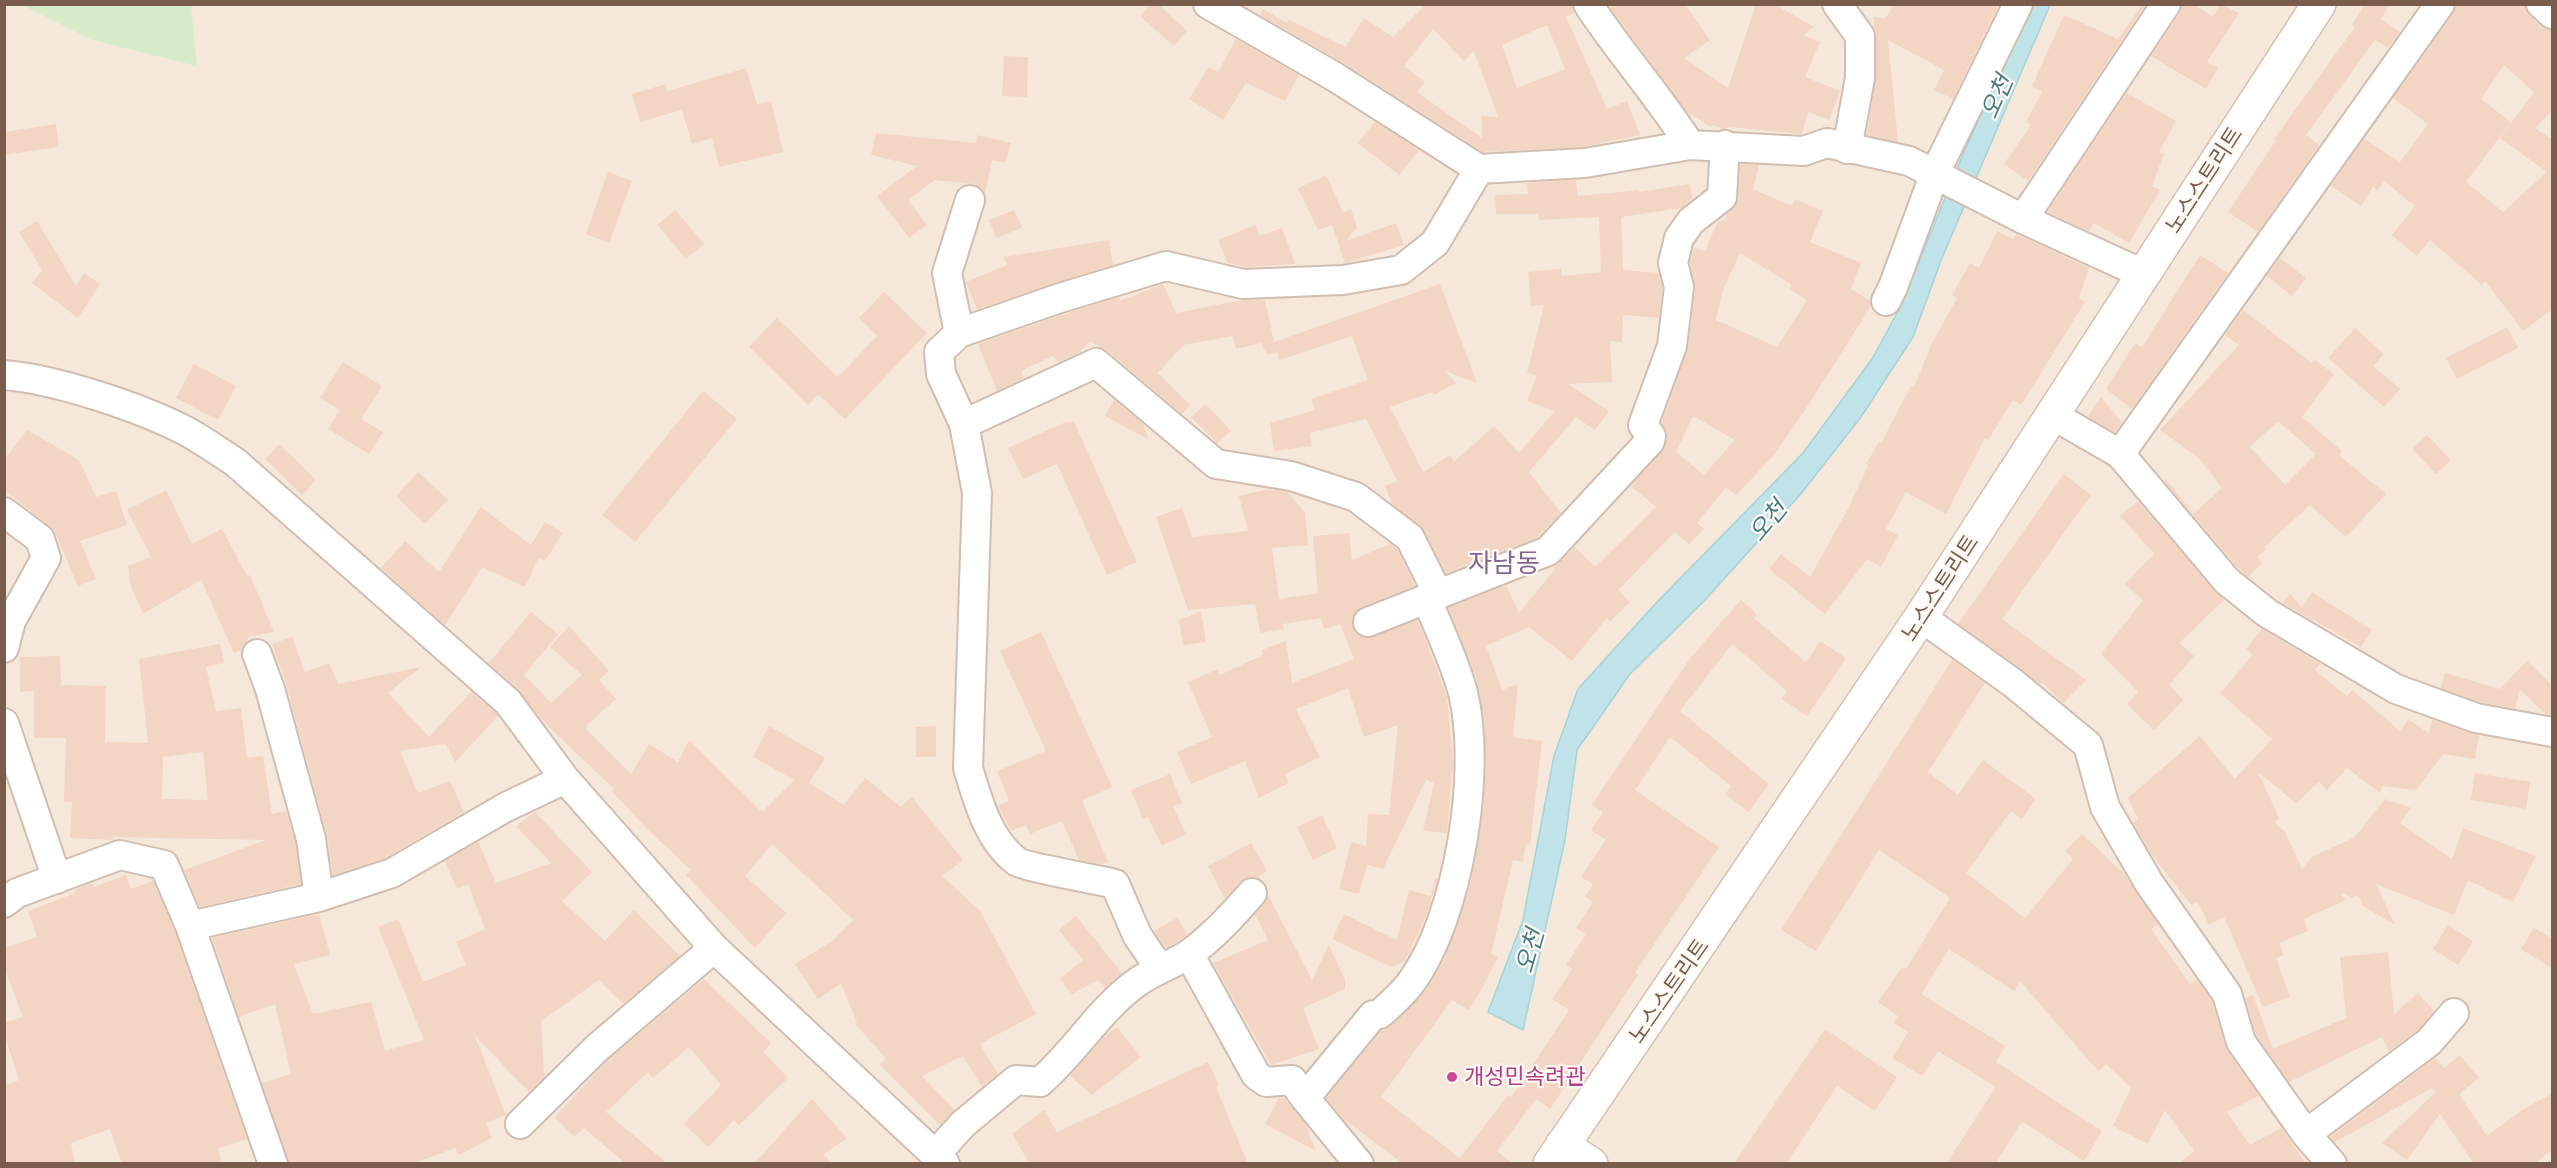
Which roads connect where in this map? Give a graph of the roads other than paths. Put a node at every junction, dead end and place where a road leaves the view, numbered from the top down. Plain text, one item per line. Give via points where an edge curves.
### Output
1 (1208, 4) edge
2 (1588, 4) edge
3 (1837, 4) edge
4 (2018, 4) edge
5 (2166, 4) edge
6 (2319, 4) edge
7 (2440, 4) edge
8 (2541, 4) edge
9 (2553, 15) edge
10 (1690, 145) junction
11 (1725, 146) junction
12 (1847, 149) junction
13 (1479, 169) junction
14 (1935, 173) junction
15 (969, 200) dead end
16 (2023, 219) junction
17 (2143, 274) junction
18 (1886, 301) dead end
19 (959, 333) junction
20 (4, 375) edge
21 (2051, 414) junction
22 (964, 424) junction
23 (2120, 454) junction
24 (4, 512) edge
25 (1433, 597) junction
26 (1922, 617) junction
27 (1368, 622) dead end
28 (4, 648) edge
29 (257, 654) dead end
30 (4, 723) edge
31 (2553, 732) edge
32 (565, 779) junction
33 (57, 879) junction
34 (1252, 893) dead end
35 (319, 897) junction
36 (4, 903) edge
37 (190, 926) junction
38 (714, 948) junction
39 (1189, 954) junction
40 (1160, 969) junction
41 (2454, 1013) dead end
42 (1305, 1098) junction
43 (520, 1124) dead end
44 (2306, 1134) junction
45 (1556, 1154) edge
46 (940, 1159) edge
47 (273, 1164) edge
48 (1359, 1164) edge
49 (1591, 1164) edge
50 (2332, 1164) edge

1 - 13 street via 1335,77
2 - 10 street
3 - 12 street via 1860,36 1860,78
4 - 14 street
5 - 16 street
6 - 17 main road, 노스스트리트
7 - 23 street
8 - 9 street
10 - 11 street
10 - 13 street via 1585,163
11 - 12 street via 1804,151 1827,143
11 - 25 street via 1722,197 1691,221 1679,238 1673,263 1679,287 1672,346 1643,425 1652,436 1650,441 1548,551
12 - 14 street via 1909,161
13 - 19 street via 1435,243 1401,270 1343,280 1243,284 1166,266
14 - 16 street
14 - 18 street
15 - 19 street via 947,273
16 - 17 street
17 - 21 main road, 노스스트리트
19 - 22 street via 939,352 941,374
20 - 32 street via 101,398 183,430 234,462 508,702
21 - 23 street
21 - 26 main road, 노스스트리트
22 - 25 street via 1096,363 1216,464 1291,476 1356,497 1410,538
22 - 40 street via 977,493 968,768 980,807 994,837 1018,863 1115,884 1137,935
23 - 31 street via 2227,581 2267,612 2396,689 2476,718
24 - 28 street via 40,539 46,558 11,621
25 - 27 street
25 - 42 street via 1462,693 1470,755 1461,860 1435,938 1412,981 1380,1014 1373,1015
26 - 44 street via 2013,683 2088,745 2105,807 2149,883 2226,994 2241,1042
26 - 45 main road, 노스스트리트
29 - 35 street via 311,839
30 - 33 street
32 - 35 street via 506,807 392,873
32 - 38 street
33 - 36 street via 17,893
33 - 37 street via 120,855 164,865
34 - 39 street via 1224,925
35 - 37 street
37 - 47 street
38 - 43 street via 597,1048
38 - 46 street
39 - 40 street
39 - 42 street via 1256,1075 1266,1082 1292,1080
40 - 46 street via 1136,983 1106,1011 1065,1060 1040,1082 1016,1080 963,1124
41 - 44 street via 2429,1042
42 - 48 street
44 - 50 street
45 - 49 main road

